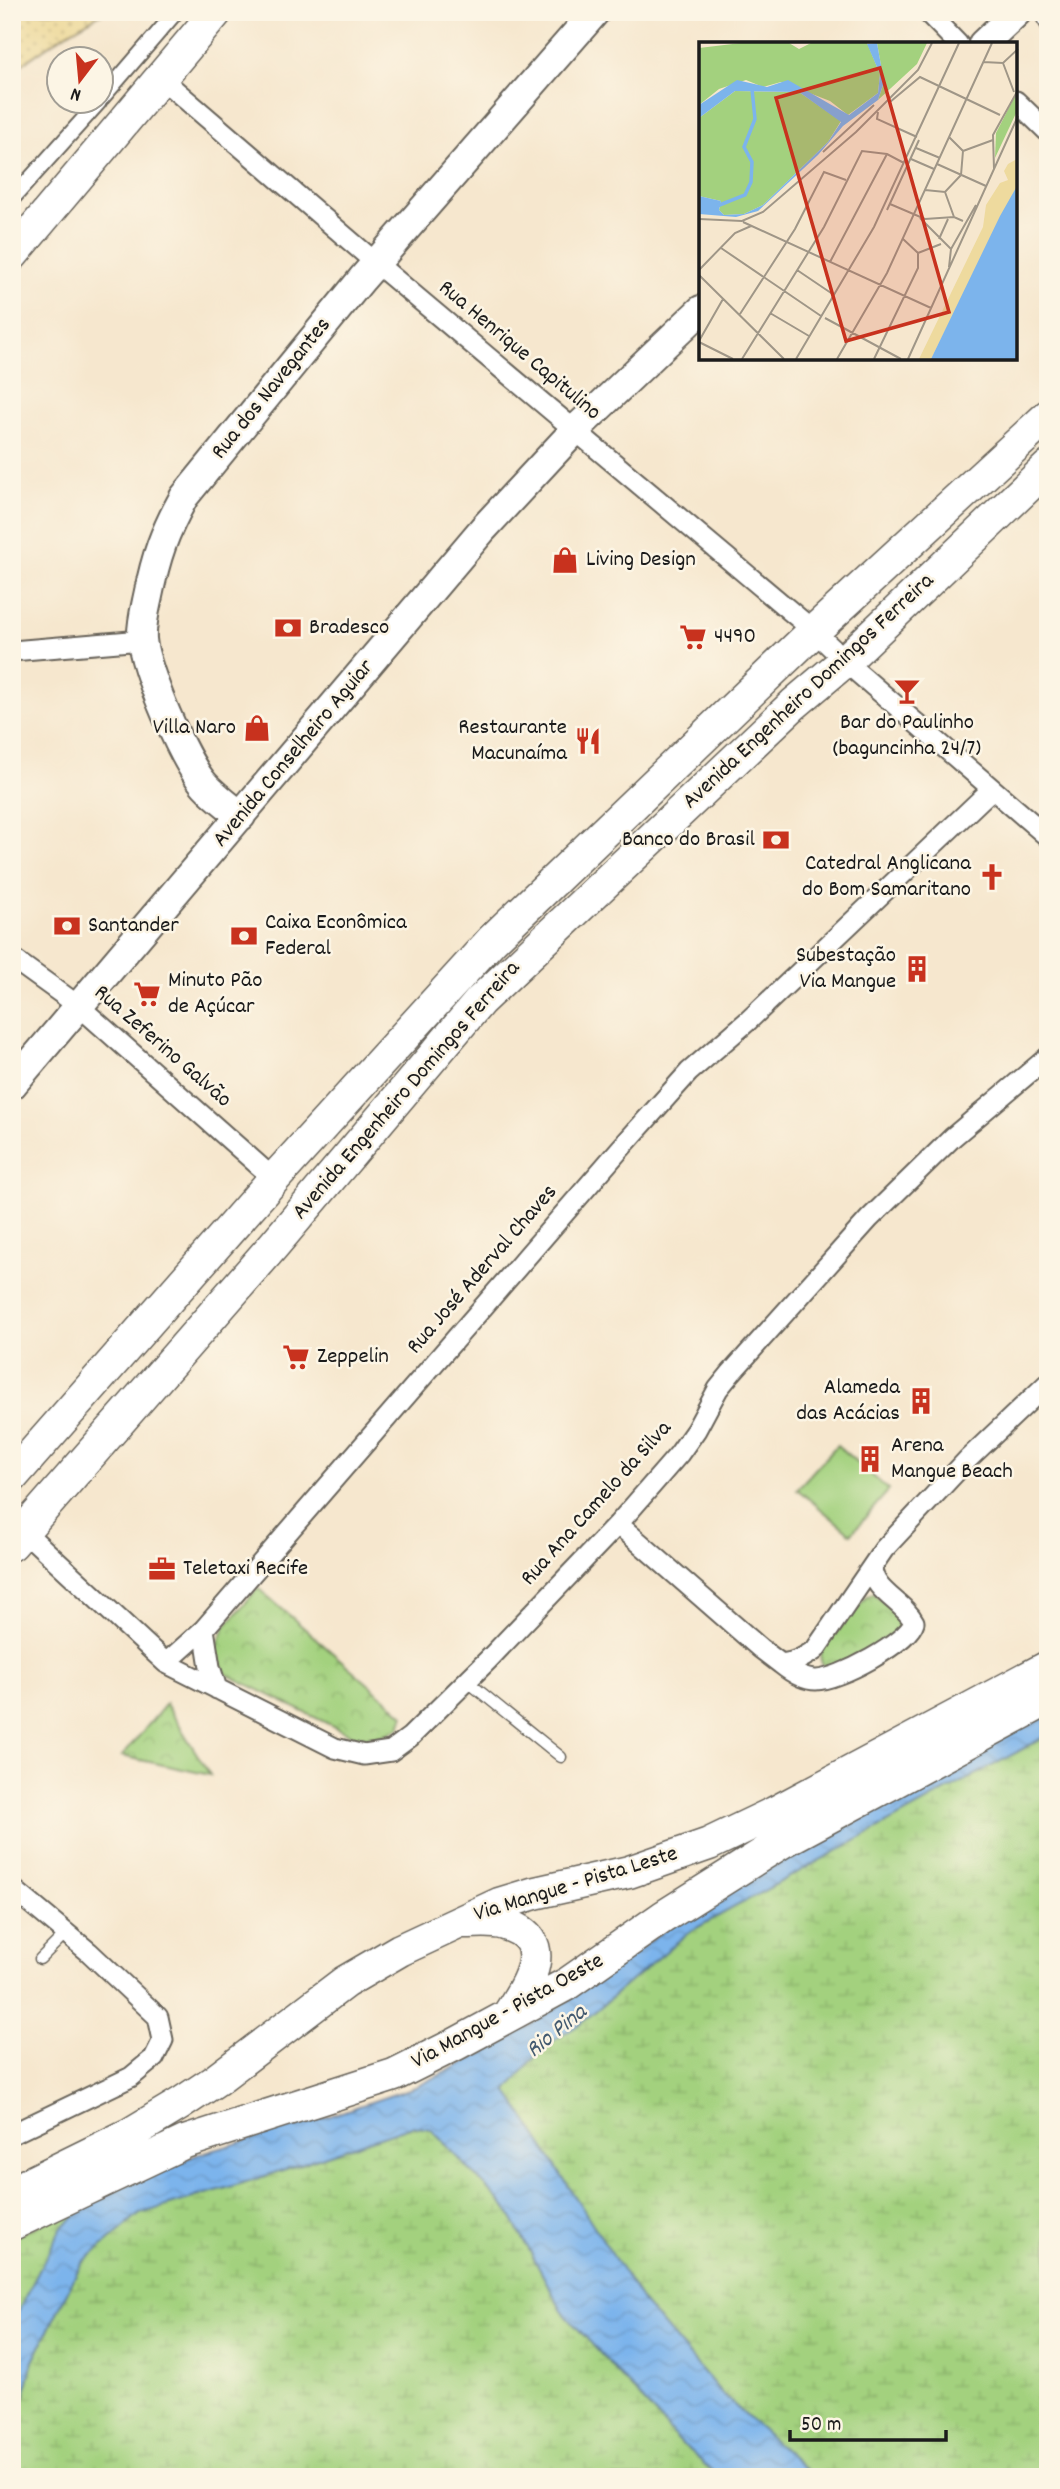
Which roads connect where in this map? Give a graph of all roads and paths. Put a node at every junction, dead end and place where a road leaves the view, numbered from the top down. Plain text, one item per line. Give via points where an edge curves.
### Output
1 (176, 12) edge
2 (216, 12) edge
3 (595, 12) edge
4 (927, 12) edge
5 (1017, 12) edge
6 (1038, 12) edge
7 (1048, 29) edge
8 (956, 42) edge
9 (985, 42) edge
10 (162, 79) junction
11 (116, 81) edge
12 (1018, 103) edge
13 (86, 116) edge
14 (1048, 132) edge
15 (12, 199) edge
16 (12, 255) edge
17 (377, 264) junction
18 (699, 312) edge
19 (1048, 416) edge
20 (576, 429) junction
21 (1047, 468) edge
22 (814, 631) junction
23 (142, 640) junction
24 (12, 651) edge
25 (845, 661) junction
26 (992, 789) junction
27 (241, 816) junction
28 (1048, 837) edge
29 (12, 942) edge
30 (19, 962) edge
31 (80, 1007) junction
32 (1048, 1057) edge
33 (12, 1085) edge
34 (274, 1179) junction
35 (1048, 1383) edge
36 (12, 1477) edge
37 (618, 1524) junction
38 (18, 1538) edge
39 (872, 1568) junction
40 (204, 1629) junction
41 (166, 1663) junction
42 (781, 1664) junction
43 (1048, 1667) edge
44 (467, 1681) junction
45 (217, 1689) junction
46 (1048, 1699) edge
47 (561, 1758) dead end
48 (12, 1888) edge
49 (459, 1922) junction
50 (66, 1933) junction
51 (40, 1959) dead end
52 (508, 2015) junction
53 (12, 2134) edge
54 (12, 2192) edge
55 (12, 2224) edge

1 - 11 street
2 - 10 main road
3 - 17 main road, Rua dos Navegantes
4 - 8 street
5 - 9 main road
6 - 7 lane
10 - 16 main road
10 - 17 street, Rua Henrique Capitulino
12 - 14 street
13 - 15 street
17 - 20 street, Rua Henrique Capitulino
17 - 23 main road, Rua dos Navegantes via 184,497 156,556
18 - 20 main road, Avenida Conselheiro Aguiar
19 - 22 main road, Avenida Engenheiro Domingos Ferreira
20 - 22 street, Rua Henrique Capitulino
20 - 27 main road, Avenida Conselheiro Aguiar via 483,529
21 - 25 main road, Avenida Engenheiro Domingos Ferreira
22 - 25 street, Rua Henrique Capitulino
22 - 34 main road, Avenida Engenheiro Domingos Ferreira via 492,940
23 - 24 street
23 - 27 main road, Rua dos Navegantes via 152,678 194,771
25 - 26 street, Rua Henrique Capitulino
25 - 38 main road, Avenida Engenheiro Domingos Ferreira via 480,1001
26 - 28 street, Rua Henrique Capitulino
26 - 40 street, Rua José Aderval Chaves via 689,1072
27 - 31 main road, Avenida Conselheiro Aguiar
29 - 30 street
30 - 31 street, Rua Zeferino Galvão
31 - 33 main road, Avenida Conselheiro Aguiar
31 - 34 street, Rua Zeferino Galvão
32 - 37 street, Rua Ana Camelo da Silva via 953,1137 869,1219 731,1373 679,1454
34 - 36 main road, Avenida Engenheiro Domingos Ferreira
35 - 39 street via 968,1459 884,1549
37 - 42 street
37 - 44 street, Rua Ana Camelo da Silva
38 - 41 street
39 - 42 street via 815,1650
39 - 42 street via 874,1580 910,1613 912,1630 836,1677 807,1679
40 - 41 street, Rua José Aderval Chaves
40 - 45 street
41 - 45 street, Rua Ana Camelo da Silva
43 - 49 main road, Via Mangue - Pista Leste via 709,1844 629,1872 499,1904
44 - 45 street, Rua Ana Camelo da Silva via 391,1751 364,1755 335,1748
44 - 47 lane
46 - 52 main road, Via Mangue - Pista Oeste via 782,1842 567,1984
48 - 50 street
49 - 52 main road via 503,1923 523,1932 532,1945 533,1972
49 - 54 main road, Via Mangue - Pista Leste via 345,1982 170,2110
50 - 51 lane
50 - 53 street via 158,2017 163,2040 154,2058 131,2077
52 - 55 main road, Via Mangue - Pista Oeste via 394,2075 185,2142

